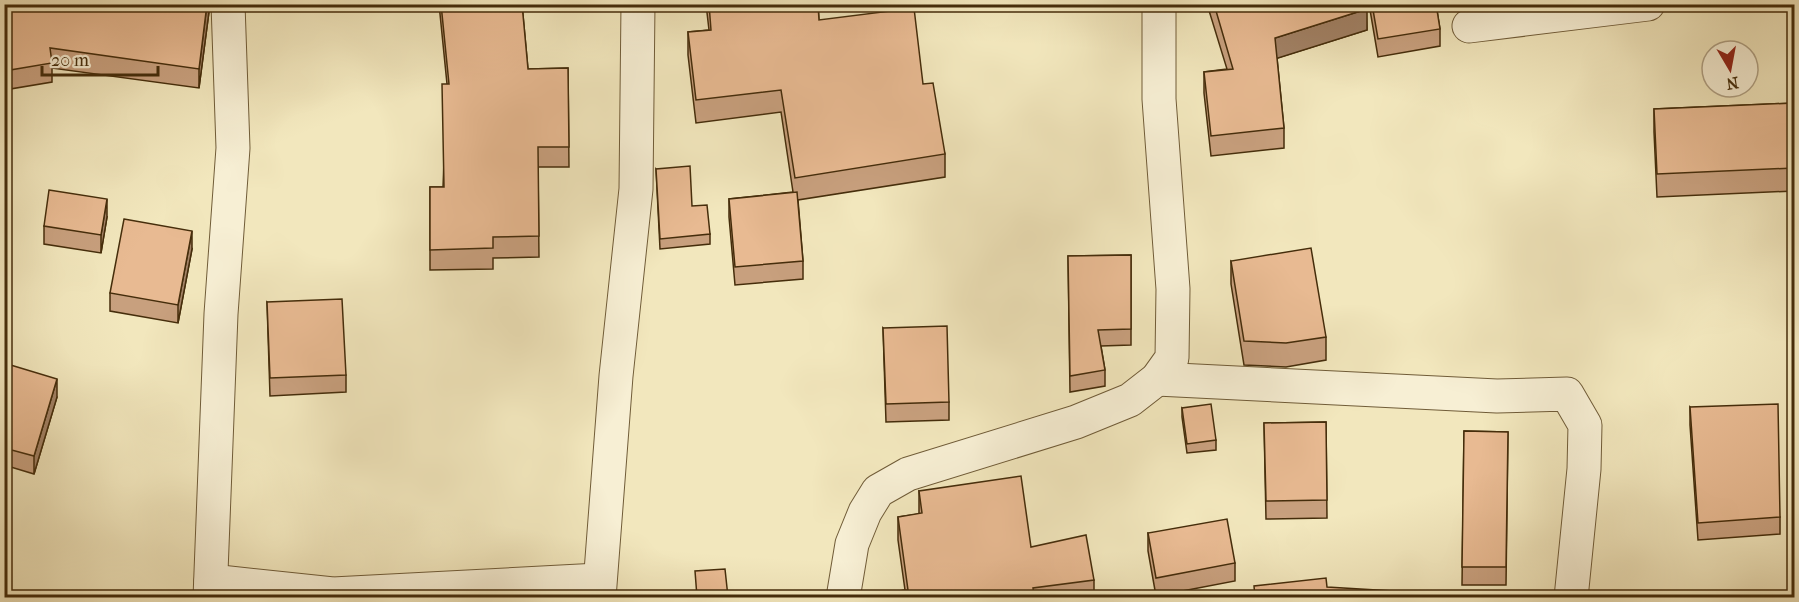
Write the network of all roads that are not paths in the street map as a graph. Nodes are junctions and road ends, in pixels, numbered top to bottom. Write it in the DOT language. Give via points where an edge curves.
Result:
graph roads {
  1 [pos="228,4"];
  2 [pos="638,4"];
  3 [pos="1159,4"];
  4 [pos="1648,4"];
  5 [pos="1469,26"];
  6 [pos="1157,379"];
  7 [pos="211,589"];
  8 [pos="599,589"];
  9 [pos="843,597"];
  10 [pos="1571,597"];
  1 -- 7 [label="street" via="233,148 221,314"];
  2 -- 8 [label="street" via="636,189"];
  3 -- 6 [label="street" via="1159,99 1173,300 1172,358"];
  4 -- 5 [label="street"];
  6 -- 9 [label="street" via="1130,400 1077,422 908,474 878,491 852,544"];
  6 -- 10 [label="street" via="1497,396 1567,394 1586,425"];
  7 -- 8 [label="street" via="333,594"];
}
